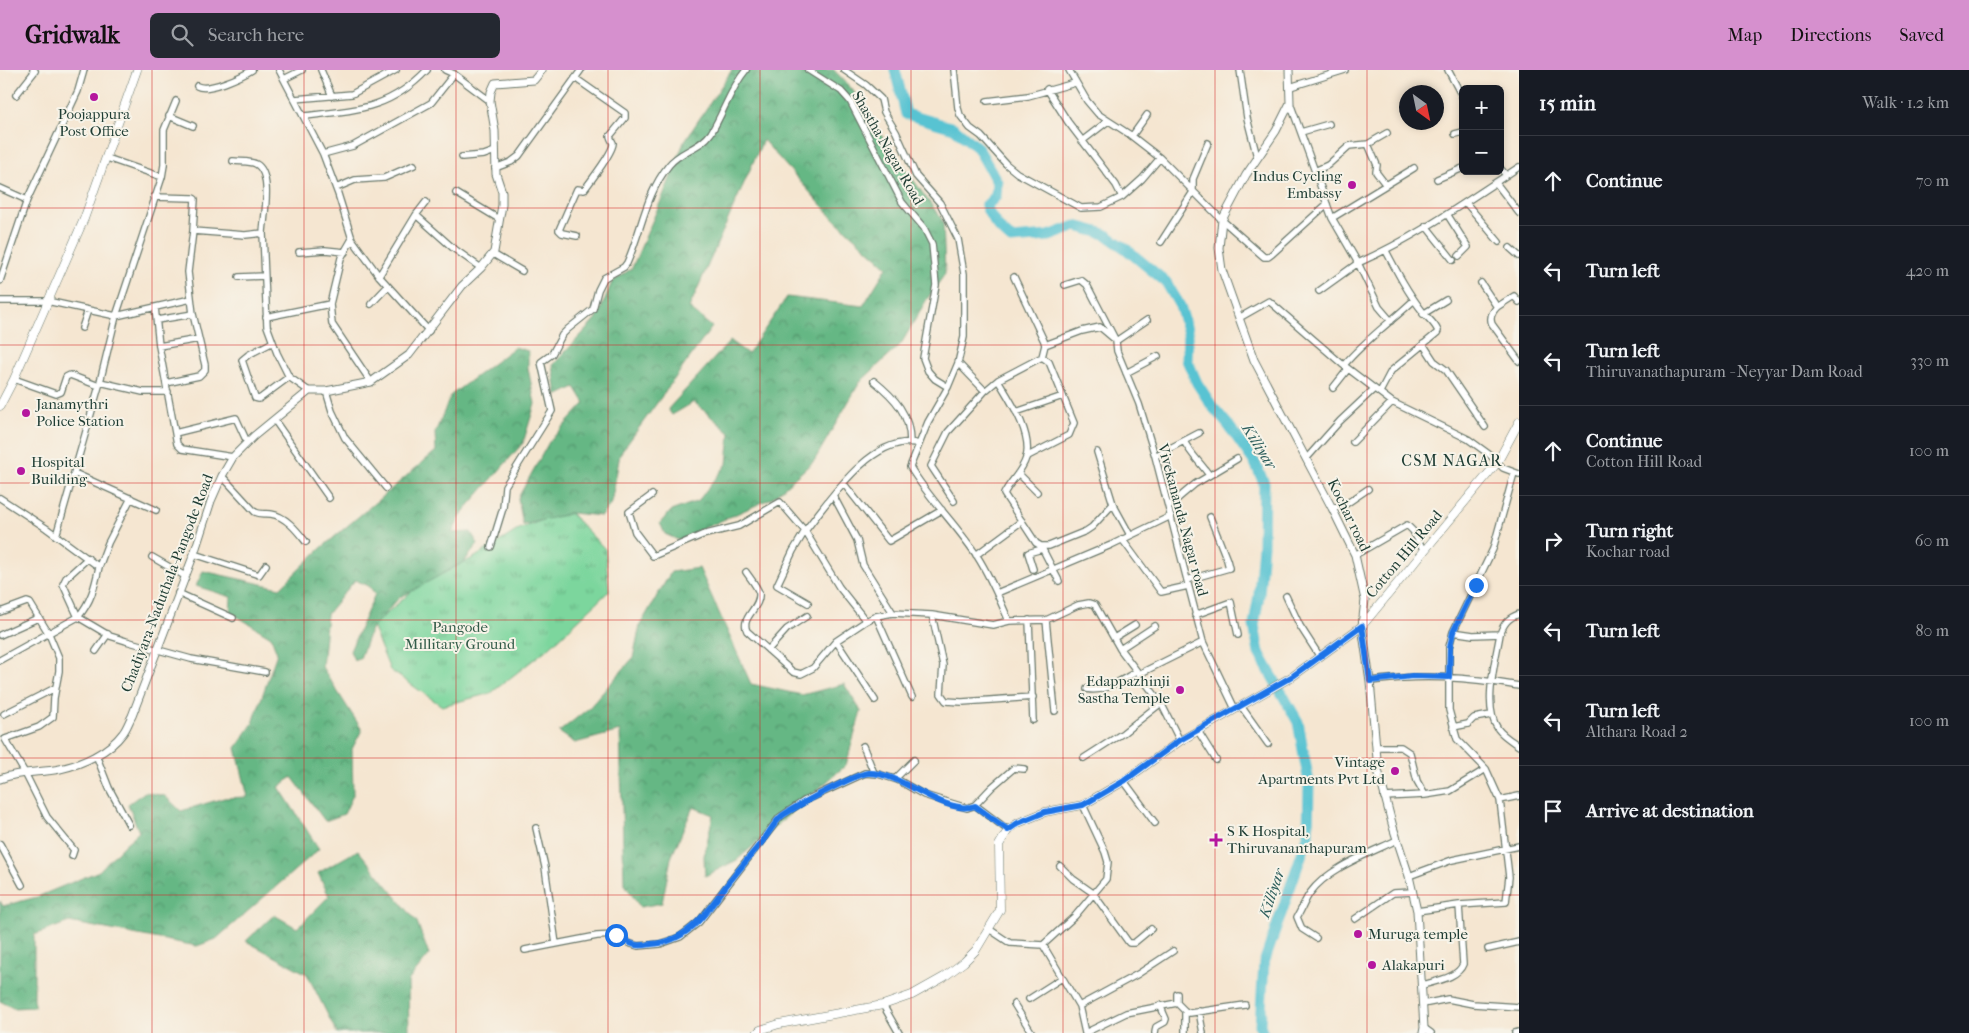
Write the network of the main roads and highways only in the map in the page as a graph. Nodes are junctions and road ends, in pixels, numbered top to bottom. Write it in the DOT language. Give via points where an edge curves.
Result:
graph roads {
  1 [pos="137,70"];
  2 [pos="0,406"];
  3 [pos="1519,422"];
  4 [pos="760,1032"];
  1 -- 2 [label="main road" via="84,219"];
  3 -- 4 [label="main road, Cotton Hill Road" via="1497,463 1362,626 1286,680 1180,740 1124,781 1083,805 1045,812 1008,830 999,845 1000,910 976,950 944,977 912,996 883,1006 814,1016"];
}
